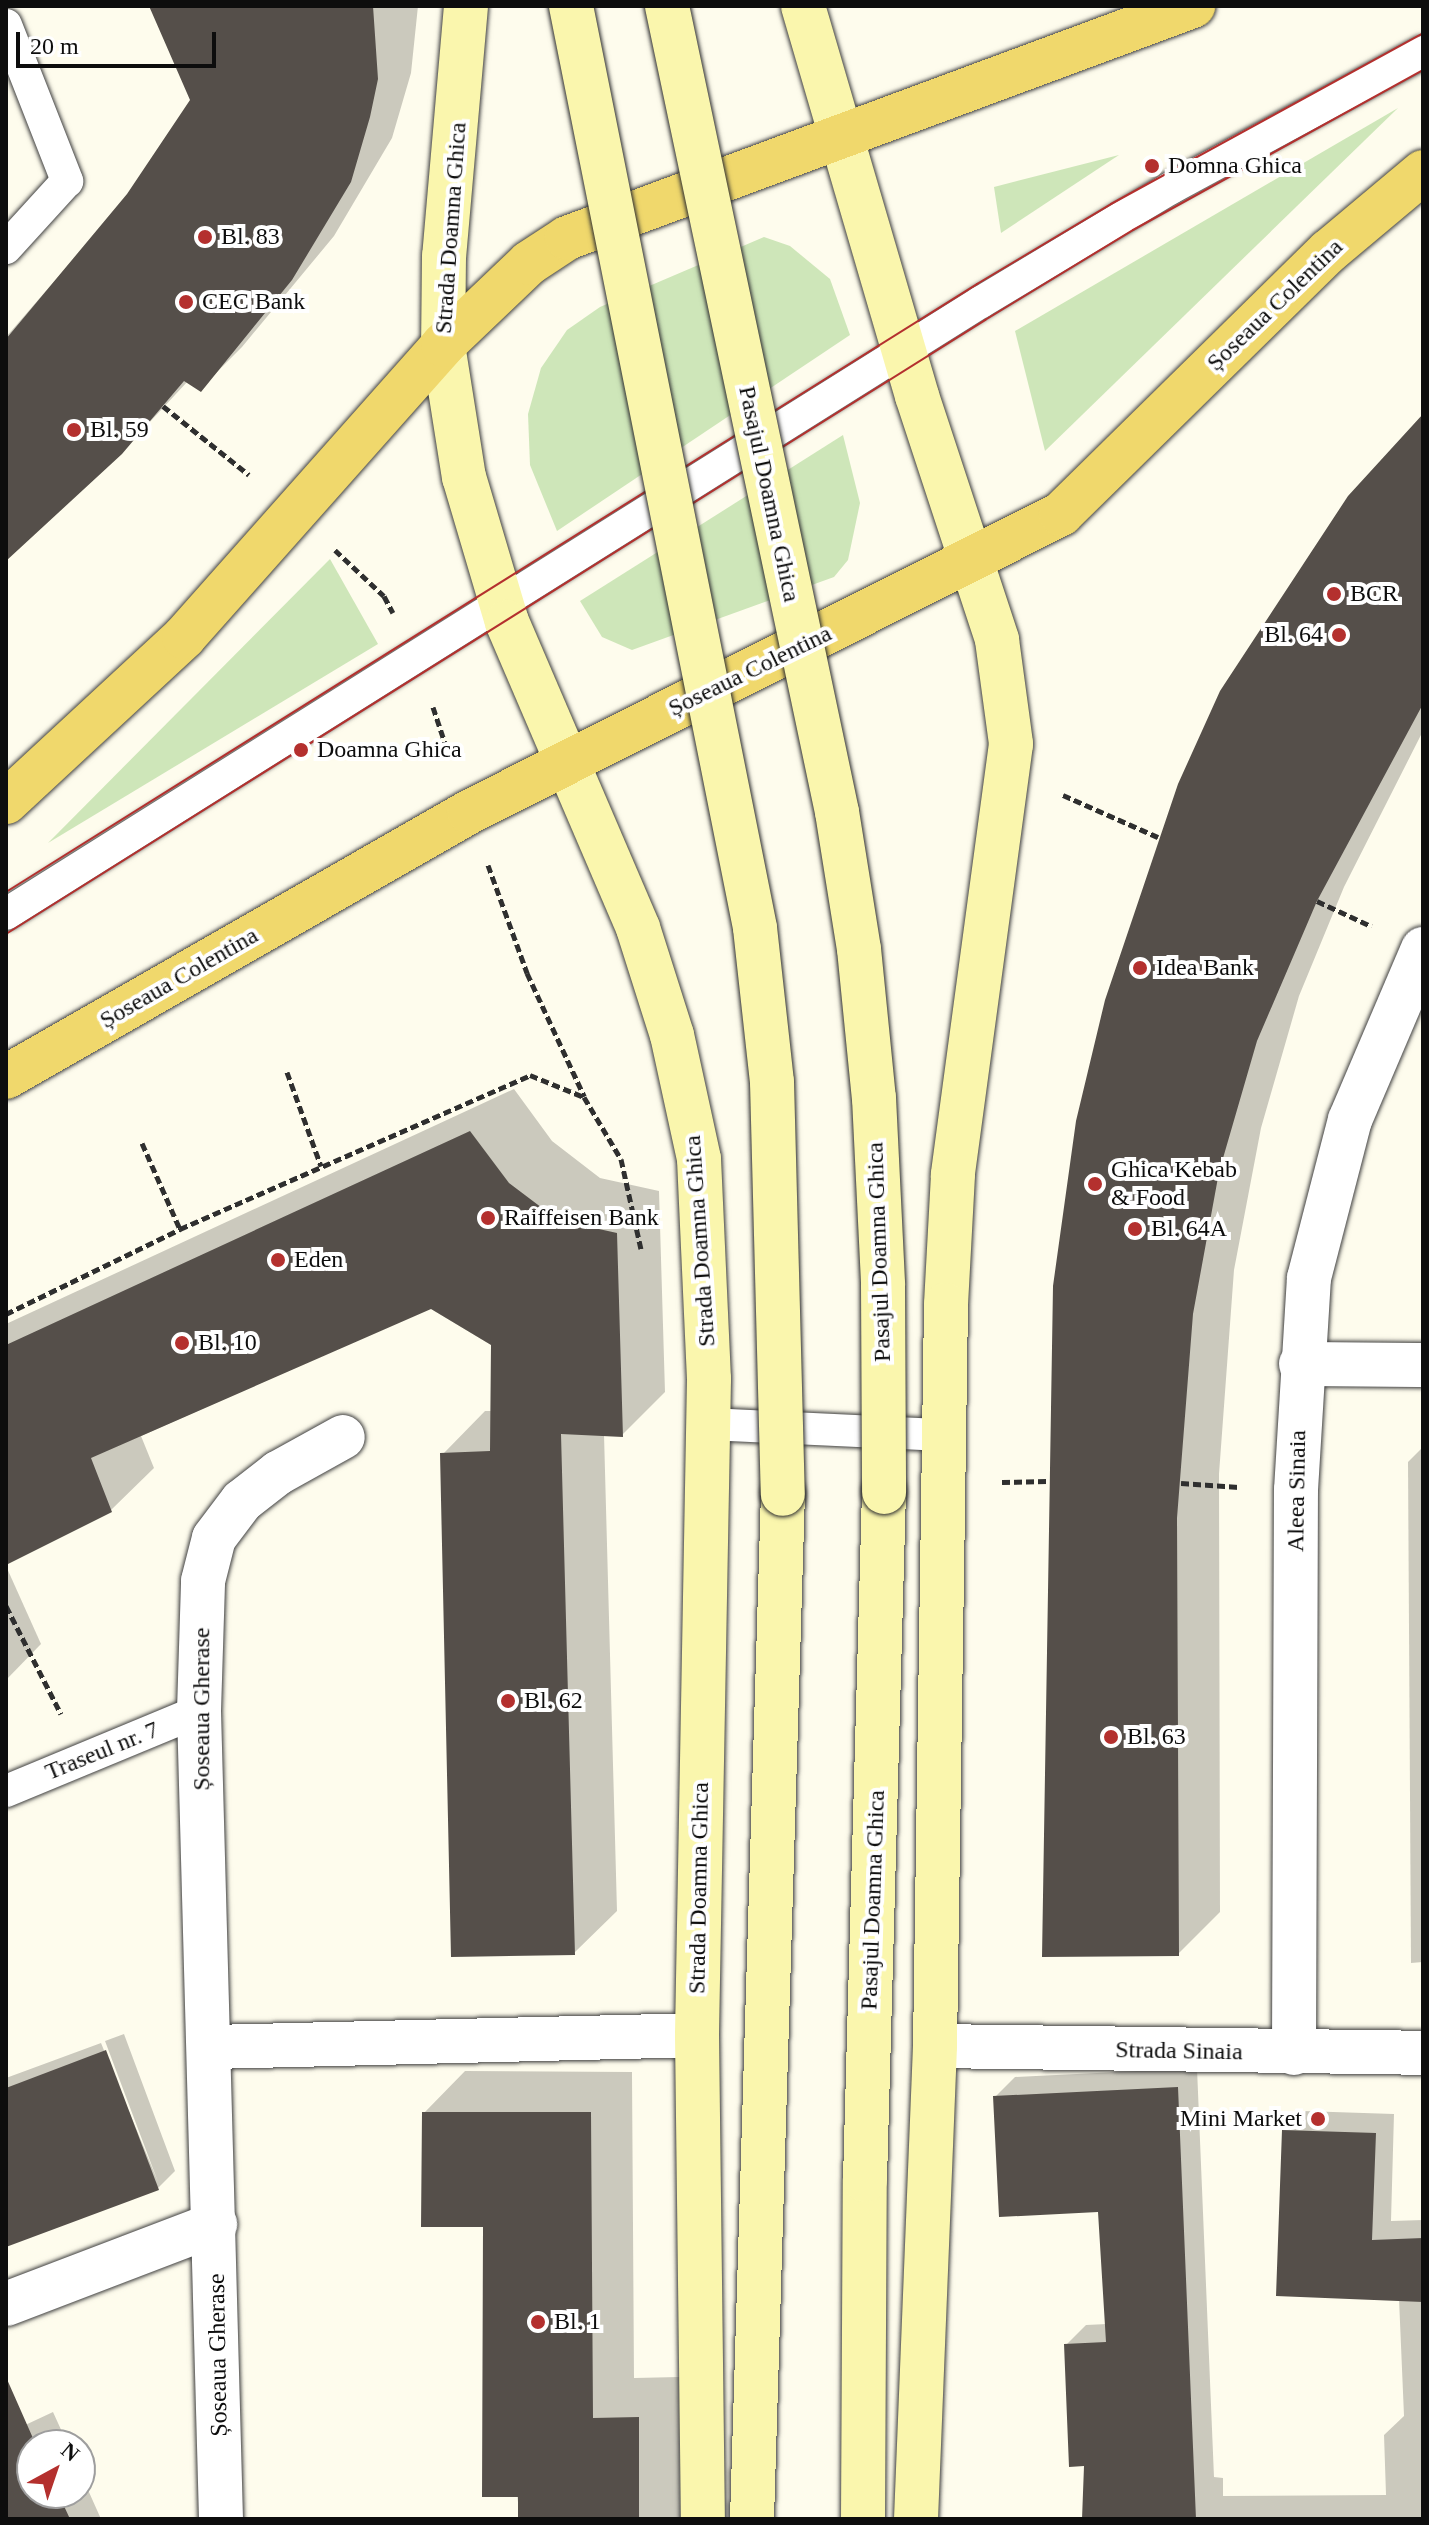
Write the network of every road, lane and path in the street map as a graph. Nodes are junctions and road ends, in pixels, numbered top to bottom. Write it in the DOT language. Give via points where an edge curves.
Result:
graph roads {
  1 [pos="466,6"];
  2 [pos="571,6"];
  3 [pos="667,6"];
  4 [pos="803,6"];
  5 [pos="1193,6"];
  6 [pos="6,25"];
  7 [pos="1423,52"];
  8 [pos="842,133"];
  9 [pos="1423,172"];
  10 [pos="6,248"];
  11 [pos="443,345"];
  12 [pos="905,352"];
  13 [pos="163,406"];
  14 [pos="297,514"];
  15 [pos="972,562"];
  16 [pos="501,604"];
  17 [pos="415,659"];
  18 [pos="568,760"];
  19 [pos="1063,795"];
  20 [pos="6,802"];
  21 [pos="469,812"];
  22 [pos="1158,837"];
  23 [pos="6,914"];
  24 [pos="1423,949"];
  25 [pos="287,1072"];
  26 [pos="6,1077"];
  27 [pos="584,1097"];
  28 [pos="142,1143"];
  29 [pos="321,1166"];
  30 [pos="180,1229"];
  31 [pos="642,1253"];
  32 [pos="6,1314"];
  33 [pos="1301,1364"];
  34 [pos="1423,1365"];
  35 [pos="708,1424"];
  36 [pos="944,1435"];
  37 [pos="343,1437"];
  38 [pos="1047,1481"];
  39 [pos="989,1483"];
  40 [pos="6,1606"];
  41 [pos="199,1711"];
  42 [pos="83,1758"];
  43 [pos="6,1791"];
  44 [pos="697,2035"];
  45 [pos="935,2046"];
  46 [pos="212,2047"];
  47 [pos="1294,2053"];
  48 [pos="1423,2053"];
  49 [pos="215,2224"];
  50 [pos="6,2304"];
  51 [pos="221,2519"];
  52 [pos="703,2519"];
  53 [pos="752,2519"];
  54 [pos="863,2519"];
  55 [pos="916,2519"];
  1 -- 11 [label="main road, Strada Doamna Ghica" via="444,256"];
  2 -- 53 [label="main road, bridge" via="737,814 772,1082 783,1494"];
  3 -- 54 [label="main road, Pasajul Doamna Ghica, bridge" via="837,812 859,949 882,1270 884,1492 865,2180"];
  4 -- 8 [label="main road"];
  5 -- 8 [label="main road"];
  6 -- 10 [label="lane" via="67,181"];
  7 -- 12 [label="lane" via="1171,188"];
  8 -- 11 [label="main road" via="567,238 496,289"];
  8 -- 12 [label="main road"];
  9 -- 15 [label="main road, Șoseaua Colentina" via="1329,251 1061,514"];
  11 -- 14 [label="main road"];
  11 -- 16 [label="main road, Strada Doamna Ghica" via="464,477"];
  12 -- 15 [label="main road"];
  12 -- 16 [label="lane"];
  13 -- 14 [label="path"];
  14 -- 17 [label="path" via="384,596"];
  14 -- 20 [label="main road" via="108,712"];
  15 -- 18 [label="main road, Șoseaua Colentina"];
  15 -- 36 [label="main road" via="997,640 1011,744 953,1175"];
  16 -- 17 [label="lane"];
  16 -- 18 [label="main road, Strada Doamna Ghica"];
  17 -- 21 [label="path"];
  17 -- 23 [label="lane"];
  18 -- 21 [label="main road, Șoseaua Colentina"];
  18 -- 35 [label="main road, Strada Doamna Ghica" via="638,928 672,1035 699,1159 707,1268"];
  19 -- 22 [label="path"];
  21 -- 26 [label="main road, Șoseaua Colentina"];
  21 -- 27 [label="path" via="527,973"];
  24 -- 33 [label="street, Aleea Sinaia" via="1356,1106 1330,1187 1309,1278"];
  25 -- 29 [label="path"];
  27 -- 29 [label="path" via="530,1075"];
  27 -- 31 [label="path" via="621,1159"];
  28 -- 30 [label="path"];
  29 -- 30 [label="path"];
  30 -- 32 [label="path"];
  33 -- 34 [label="street"];
  33 -- 47 [label="street, Aleea Sinaia"];
  35 -- 36 [label="lane"];
  35 -- 44 [label="main road, Strada Doamna Ghica"];
  36 -- 45 [label="main road"];
  37 -- 41 [label="street, Șoseaua Gherase" via="278,1473 242,1501 214,1538 203,1581"];
  38 -- 39 [label="path"];
  40 -- 42 [label="path"];
  41 -- 42 [label="lane, Traseul nr. 7"];
  41 -- 46 [label="street, Șoseaua Gherase"];
  42 -- 43 [label="lane, Traseul nr. 7"];
  44 -- 46 [label="street"];
  44 -- 52 [label="main road, Strada Doamna Ghica"];
  45 -- 47 [label="street, Strada Sinaia"];
  45 -- 55 [label="main road"];
  46 -- 49 [label="street, Șoseaua Gherase"];
  47 -- 48 [label="street, Strada Sinaia"];
  49 -- 50 [label="street"];
  49 -- 51 [label="street, Șoseaua Gherase"];
}
